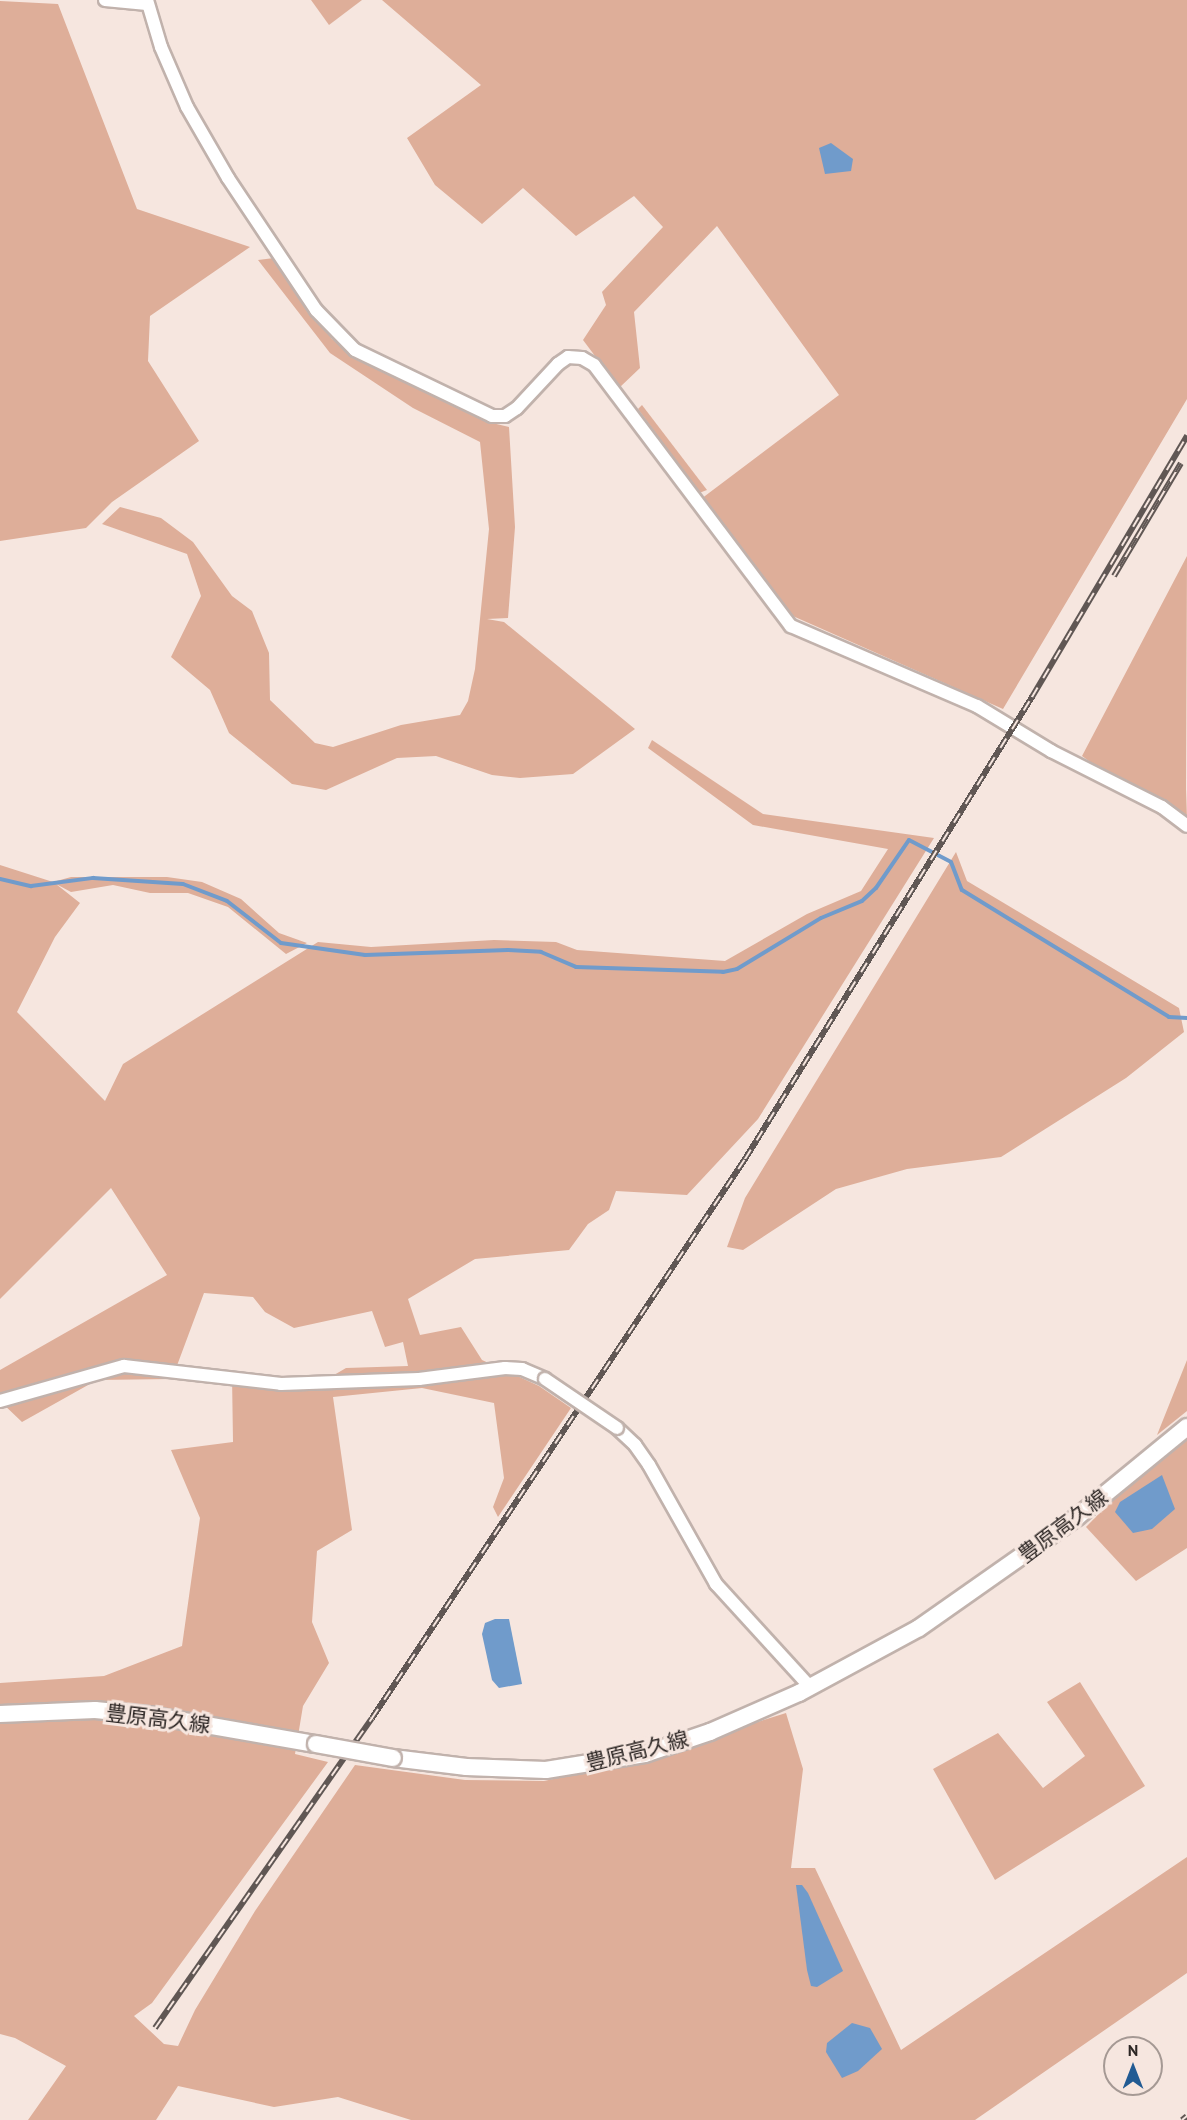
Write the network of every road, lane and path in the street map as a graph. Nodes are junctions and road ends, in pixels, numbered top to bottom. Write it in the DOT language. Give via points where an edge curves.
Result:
graph roads {
  1 [pos="105,0"];
  2 [pos="147,2"];
  3 [pos="1187,826"];
  4 [pos="0,1401"];
  5 [pos="1187,1427"];
  6 [pos="810,1687"];
  7 [pos="0,1714"];
  1 -- 2 [label="street"];
  2 -- 3 [label="street" via="187,107 228,178 316,310 355,350 492,416 505,416 517,408 568,357 588,362 621,399 791,626 977,706 1051,751 1162,807"];
  4 -- 6 [label="street, bridge" via="124,1366 281,1384 419,1379 522,1369 545,1379 617,1428 635,1445 716,1584"];
  5 -- 6 [label="main road, 豊原高久線" via="1077,1517 983,1586 919,1628"];
  6 -- 7 [label="main road, 豊原高久線, bridge" via="710,1732 645,1754 594,1764 507,1770 393,1758 149,1715 95,1710"];
}
